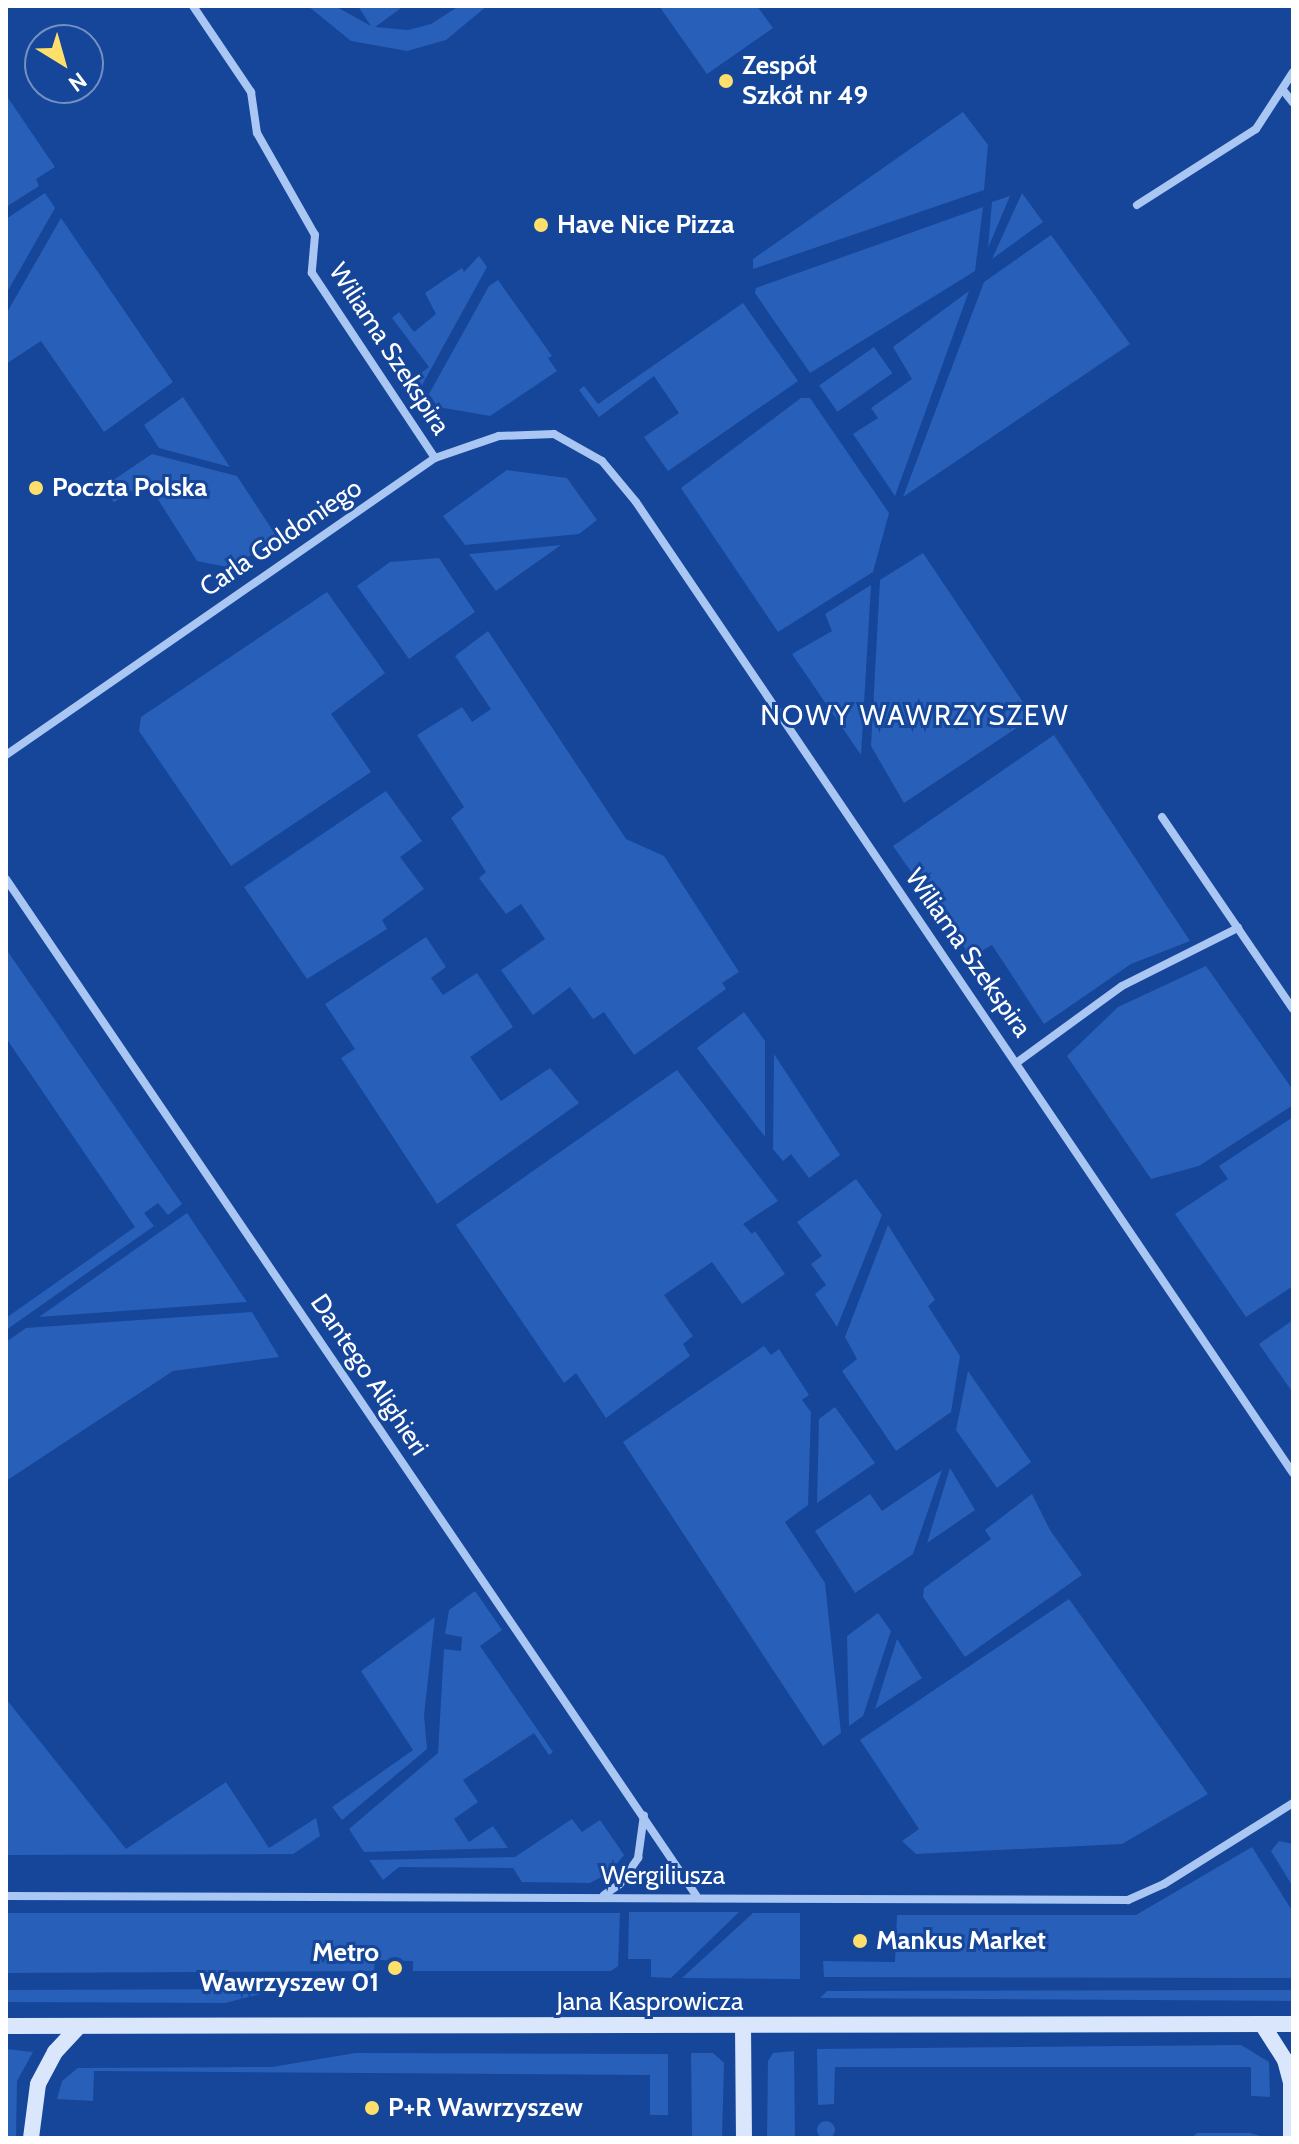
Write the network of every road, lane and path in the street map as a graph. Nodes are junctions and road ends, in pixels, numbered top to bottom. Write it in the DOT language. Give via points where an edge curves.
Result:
graph roads {
  1 [pos="193,6"];
  2 [pos="1293,72"];
  3 [pos="1283,90"];
  4 [pos="1293,103"];
  5 [pos="1137,205"];
  6 [pos="435,458"];
  7 [pos="602,461"];
  8 [pos="6,755"];
  9 [pos="1162,817"];
  10 [pos="6,879"];
  11 [pos="1238,928"];
  12 [pos="1293,1009"];
  13 [pos="1019,1061"];
  14 [pos="1293,1473"];
  15 [pos="1293,1803"];
  16 [pos="644,1814"];
  17 [pos="696,1895"];
  18 [pos="6,1896"];
  19 [pos="604,1896"];
  20 [pos="1262,2024"];
  21 [pos="1293,2024"];
  22 [pos="6,2026"];
  23 [pos="79,2026"];
  24 [pos="743,2026"];
  25 [pos="31,2138"];
  26 [pos="744,2138"];
  27 [pos="1291,2138"];
  1 -- 6 [label="street, Wiliama Szekspira" via="251,92 257,133 315,235 312,273"];
  2 -- 3 [label="street"];
  3 -- 4 [label="street"];
  3 -- 5 [label="street" via="1256,129"];
  6 -- 7 [label="street, Carla Goldoniego" via="499,436 554,434"];
  6 -- 8 [label="street, Carla Goldoniego"];
  7 -- 13 [label="street, Wiliama Szekspira" via="636,502"];
  9 -- 11 [label="street"];
  10 -- 16 [label="street, Dantego Alighieri"];
  11 -- 12 [label="street"];
  11 -- 13 [label="street" via="1122,986"];
  13 -- 14 [label="street, Wiliama Szekspira"];
  15 -- 17 [label="street, Wergiliusza" via="1213,1855 1128,1900"];
  16 -- 17 [label="street, Dantego Alighieri"];
  16 -- 19 [label="street" via="638,1858"];
  17 -- 19 [label="street, Wergiliusza"];
  18 -- 19 [label="street, Wergiliusza"];
  20 -- 21 [label="main road, Jana Kasprowicza"];
  20 -- 24 [label="main road, Jana Kasprowicza"];
  20 -- 27 [label="main road" via="1285,2060 1291,2083"];
  22 -- 23 [label="main road, Jana Kasprowicza"];
  23 -- 24 [label="main road, Jana Kasprowicza"];
  23 -- 25 [label="main road" via="55,2052 38,2084"];
  24 -- 26 [label="main road"];
}
